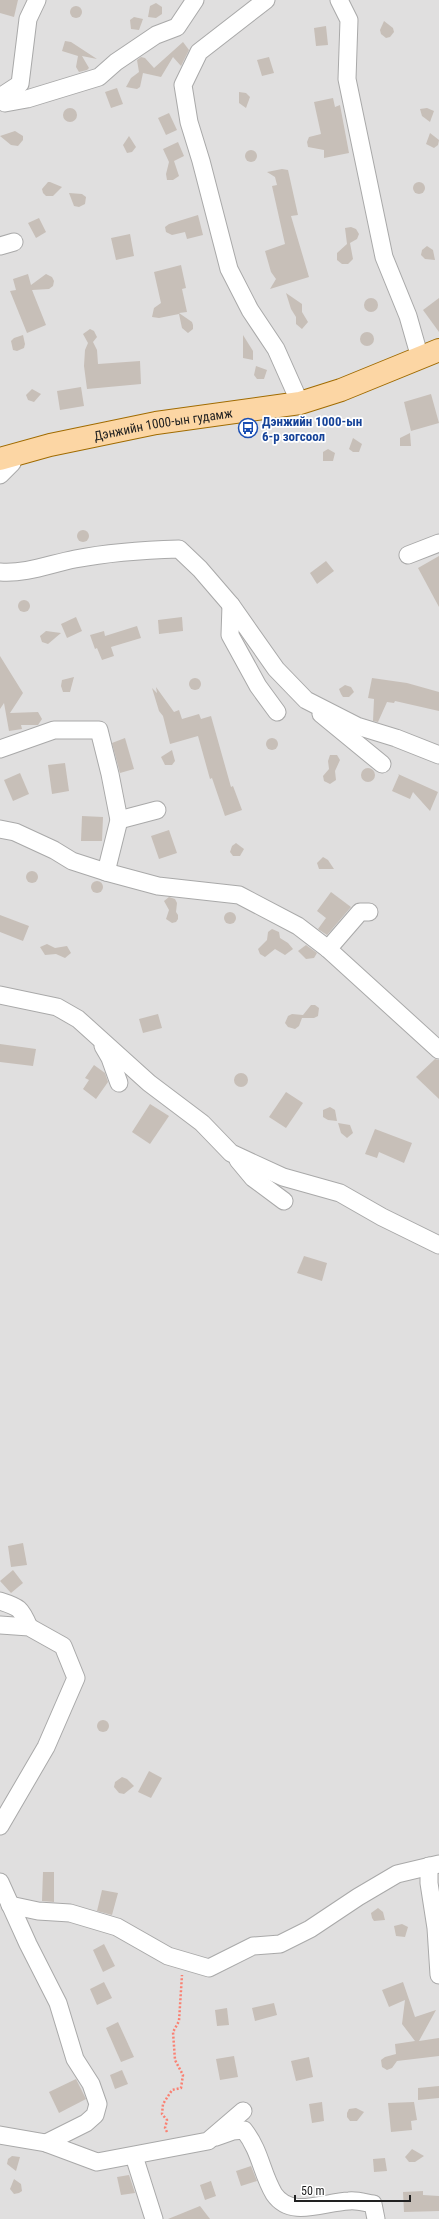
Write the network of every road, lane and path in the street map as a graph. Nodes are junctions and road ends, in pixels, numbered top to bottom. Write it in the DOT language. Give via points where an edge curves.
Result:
graph roads {
  1 [pos="37,0"];
  2 [pos="195,0"];
  3 [pos="266,0"];
  4 [pos="339,0"];
  5 [pos="0,98"];
  6 [pos="430,354"];
  7 [pos="300,403"];
  8 [pos="3,464"];
  9 [pos="439,543"];
  10 [pos="408,555"];
  11 [pos="0,572"];
  12 [pos="231,605"];
  13 [pos="306,700"];
  14 [pos="277,712"];
  15 [pos="0,749"];
  16 [pos="439,755"];
  17 [pos="382,764"];
  18 [pos="157,810"];
  19 [pos="119,820"];
  20 [pos="0,828"];
  21 [pos="106,872"];
  22 [pos="369,912"];
  23 [pos="328,949"];
  24 [pos="0,995"];
  25 [pos="97,1036"];
  26 [pos="439,1050"];
  27 [pos="119,1083"];
  28 [pos="231,1153"];
  29 [pos="284,1201"];
  30 [pos="439,1245"];
  31 [pos="0,1601"];
  32 [pos="0,1625"];
  33 [pos="29,1627"];
  34 [pos="0,1826"];
  35 [pos="434,1865"];
  36 [pos="0,1882"];
  37 [pos="10,1905"];
  38 [pos="184,1961"];
  39 [pos="439,1975"];
  40 [pos="243,2111"];
  41 [pos="0,2136"];
  42 [pos="208,2141"];
  43 [pos="46,2143"];
  44 [pos="170,2148"];
  45 [pos="134,2156"];
  46 [pos="154,2219"];
  47 [pos="376,2219"];
  1 -- 5 [label="street" via="28,19 20,84"];
  2 -- 5 [label="street" via="176,27 156,35 116,62 98,78 27,99 5,103"];
  3 -- 7 [label="street" via="199,52 183,85 189,122 229,268 250,310 276,349"];
  4 -- 6 [label="street" via="349,20 347,80 384,257 408,316"];
  6 -- 7 [label="main road, Дэнжийн 1000-ын гудамж" via="341,390"];
  7 -- 8 [label="main road, Дэнжийн 1000-ын гудамж" via="156,423 93,435"];
  9 -- 10 [label="street"];
  11 -- 12 [label="street" via="16,573 127,550 179,549"];
  12 -- 13 [label="street" via="276,669"];
  12 -- 14 [label="street" via="230,635 258,686"];
  13 -- 16 [label="street" via="357,726"];
  13 -- 17 [label="street"];
  15 -- 19 [label="street" via="54,730 99,730"];
  18 -- 19 [label="street"];
  19 -- 21 [label="street"];
  20 -- 21 [label="street" via="15,832 72,861"];
  21 -- 23 [label="street" via="158,886 239,895 298,926"];
  22 -- 23 [label="street" via="360,912"];
  23 -- 26 [label="street"];
  24 -- 25 [label="street" via="57,1007 78,1019"];
  25 -- 27 [label="street" via="110,1058"];
  25 -- 28 [label="street" via="148,1083 202,1124"];
  28 -- 29 [label="street" via="253,1178"];
  28 -- 30 [label="street" via="283,1177 340,1193"];
  31 -- 33 [label="street" via="17,1606 23,1612"];
  32 -- 33 [label="street"];
  33 -- 34 [label="street" via="63,1646 76,1678 46,1747"];
  35 -- 38 [label="street" via="398,1874 310,1929 280,1944 253,1946 209,1968"];
  35 -- 39 [label="street" via="429,1883 436,1928"];
  36 -- 37 [label="street"];
  37 -- 38 [label="street" via="38,1911 70,1913 117,1927 168,1956"];
  37 -- 43 [label="street" via="58,2003 75,2059 92,2084 98,2104 95,2115 86,2123"];
  38 -- 44 [label="path" via="179,2021 173,2032 175,2060 183,2075 181,2088 172,2090 162,2114 167,2120 165,2128 169,2135"];
  40 -- 42 [label="street"];
  41 -- 43 [label="street"];
  42 -- 44 [label="street"];
  42 -- 47 [label="street" via="233,2131 244,2130 255,2144 274,2194 285,2207 303,2210 350,2200 373,2204"];
  43 -- 45 [label="street" via="97,2162"];
  44 -- 45 [label="street"];
  45 -- 46 [label="street"];
}
